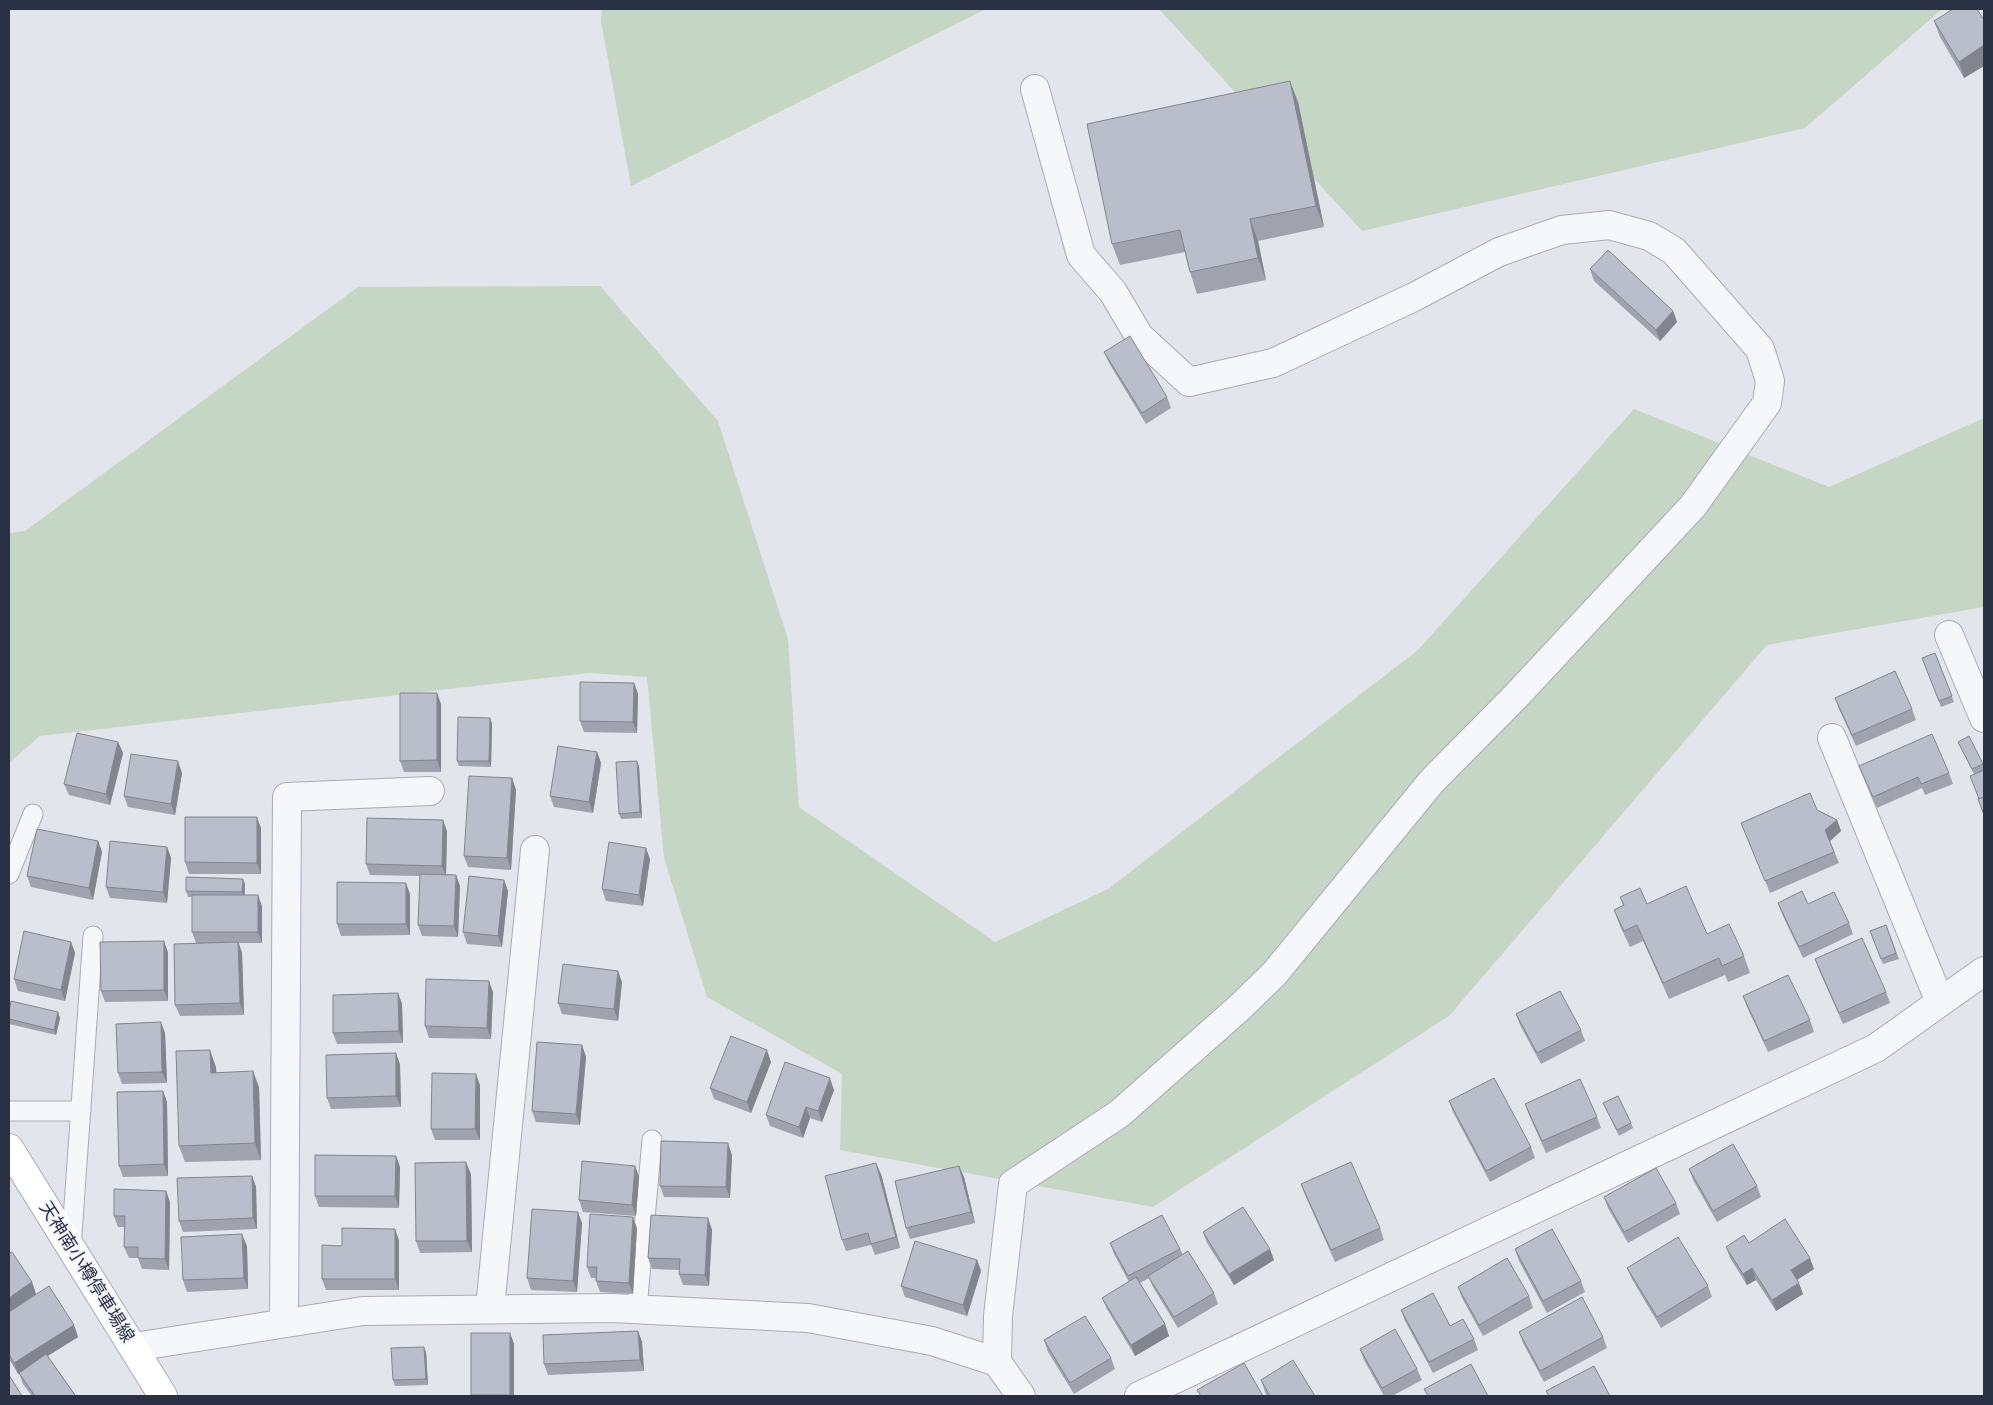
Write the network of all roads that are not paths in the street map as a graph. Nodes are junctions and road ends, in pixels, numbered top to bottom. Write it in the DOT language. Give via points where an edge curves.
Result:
graph roads {
  1 [pos="1035,88"];
  2 [pos="1949,635"];
  3 [pos="1984,718"];
  4 [pos="1832,738"];
  5 [pos="430,791"];
  6 [pos="33,814"];
  7 [pos="535,850"];
  8 [pos="9,874"];
  9 [pos="93,936"];
  10 [pos="1984,971"];
  11 [pos="1940,1002"];
  12 [pos="9,1111"];
  13 [pos="81,1111"];
  14 [pos="652,1140"];
  15 [pos="9,1148"];
  16 [pos="71,1248"];
  17 [pos="490,1308"];
  18 [pos="637,1309"];
  19 [pos="284,1324"];
  20 [pos="134,1348"];
  21 [pos="997,1362"];
  22 [pos="163,1396"];
  23 [pos="1021,1396"];
  24 [pos="1139,1396"];
  1 -- 21 [label="street" via="1081,255 1113,292 1139,336 1189,382 1273,363 1414,297 1499,252 1562,230 1608,225 1649,236 1674,250 1760,349 1770,381 1767,403 1693,506 1432,781 1275,973 1119,1114 1013,1184 998,1316"];
  2 -- 3 [label="street"];
  4 -- 11 [label="street"];
  5 -- 19 [label="street" via="287,797"];
  6 -- 8 [label="lane"];
  7 -- 17 [label="street"];
  9 -- 13 [label="lane"];
  10 -- 11 [label="street"];
  11 -- 24 [label="street" via="1876,1048"];
  12 -- 13 [label="lane"];
  13 -- 16 [label="lane"];
  14 -- 18 [label="lane"];
  15 -- 16 [label="main road, 天神南小樽停車場線"];
  16 -- 20 [label="main road, 天神南小樽停車場線"];
  17 -- 18 [label="street"];
  17 -- 19 [label="street" via="363,1311"];
  18 -- 21 [label="street" via="808,1318 932,1341"];
  19 -- 20 [label="street"];
  20 -- 22 [label="main road, 天神南小樽停車場線"];
  21 -- 23 [label="street"];
}
